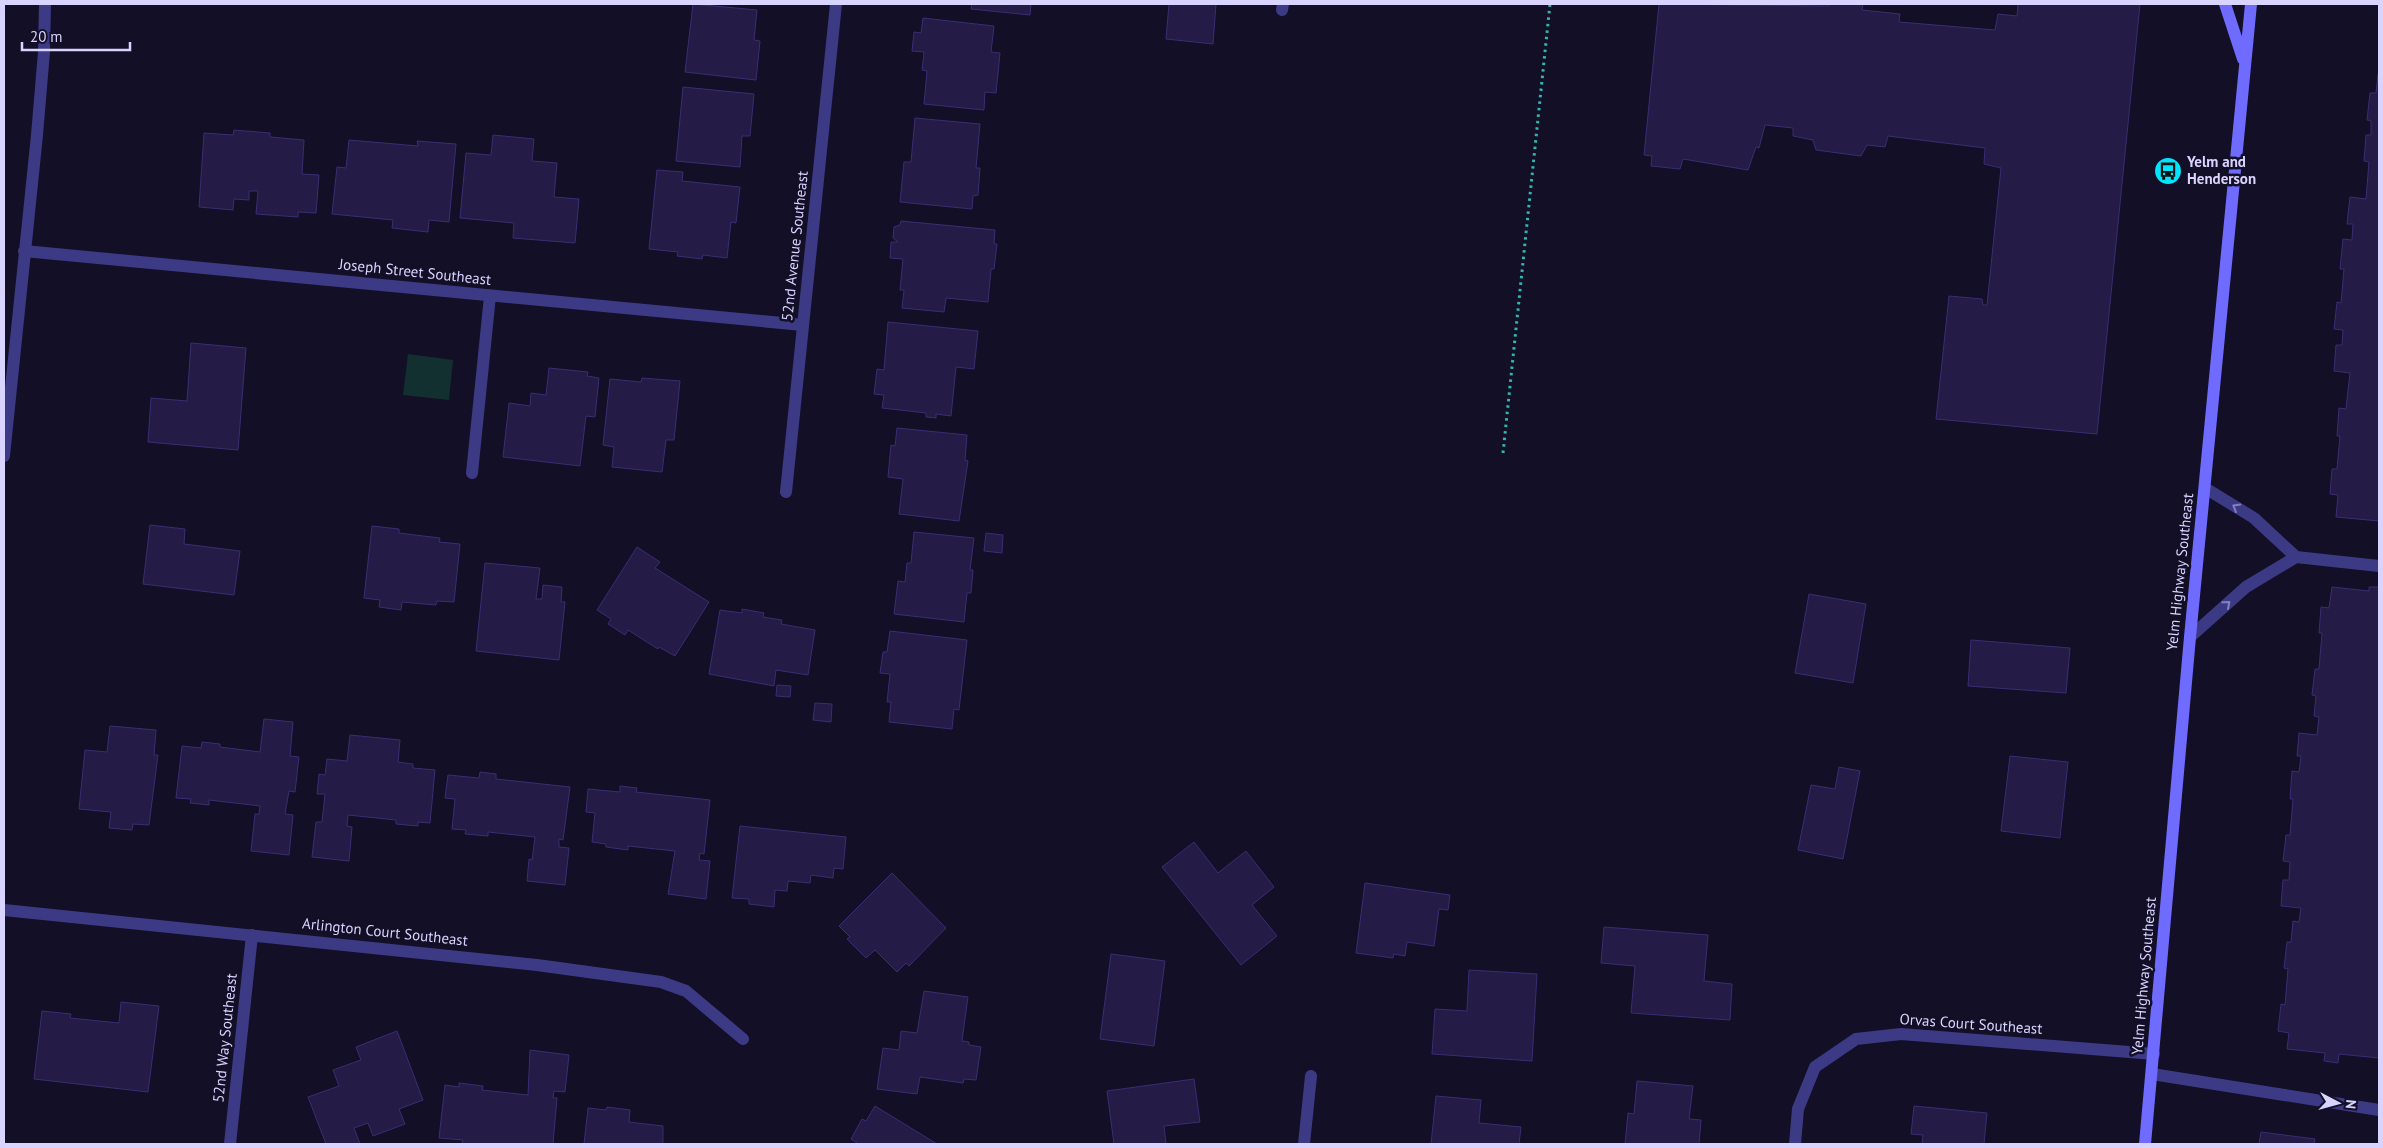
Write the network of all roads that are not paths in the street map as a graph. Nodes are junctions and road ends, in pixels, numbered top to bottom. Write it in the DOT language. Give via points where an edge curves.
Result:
graph roads {
  1 [pos="45,4"];
  2 [pos="836,4"];
  3 [pos="2225,4"];
  4 [pos="2251,4"];
  5 [pos="2244,64"];
  6 [pos="24,251"];
  7 [pos="490,296"];
  8 [pos="803,324"];
  9 [pos="4,456"];
  10 [pos="472,473"];
  11 [pos="2205,488"];
  12 [pos="786,492"];
  13 [pos="2296,557"];
  14 [pos="2379,566"];
  15 [pos="2190,637"];
  16 [pos="4,910"];
  17 [pos="252,934"];
  18 [pos="744,1039"];
  19 [pos="2154,1054"];
  20 [pos="2152,1074"];
  21 [pos="1311,1076"];
  22 [pos="2379,1110"];
  23 [pos="230,1144"];
  24 [pos="1304,1144"];
  25 [pos="1795,1144"];
  26 [pos="2145,1144"];
  1 -- 6 [label="street" via="44,52"];
  2 -- 8 [label="street, 52nd Avenue Southeast"];
  3 -- 5 [label="main road"];
  4 -- 5 [label="main road, Yelm Highway Southeast"];
  5 -- 11 [label="main road, Yelm Highway Southeast"];
  6 -- 7 [label="street, Joseph Street Southeast"];
  6 -- 9 [label="street"];
  7 -- 8 [label="street, Joseph Street Southeast"];
  7 -- 10 [label="street"];
  8 -- 12 [label="street, 52nd Avenue Southeast"];
  13 -- 11 [label="street, one-way" via="2254,518"];
  11 -- 15 [label="main road, Yelm Highway Southeast"];
  13 -- 14 [label="street"];
  15 -- 13 [label="street, one-way" via="2246,587"];
  15 -- 19 [label="main road, Yelm Highway Southeast"];
  16 -- 17 [label="street, Arlington Court Southeast"];
  17 -- 18 [label="street, Arlington Court Southeast" via="584,970 661,982 686,991"];
  17 -- 23 [label="street, 52nd Way Southeast"];
  19 -- 20 [label="main road, Yelm Highway Southeast"];
  19 -- 25 [label="street, Orvas Court Southeast" via="1901,1034 1856,1039 1815,1068 1798,1109"];
  20 -- 22 [label="street"];
  20 -- 26 [label="main road, Yelm Highway Southeast"];
  21 -- 24 [label="street"];
}
